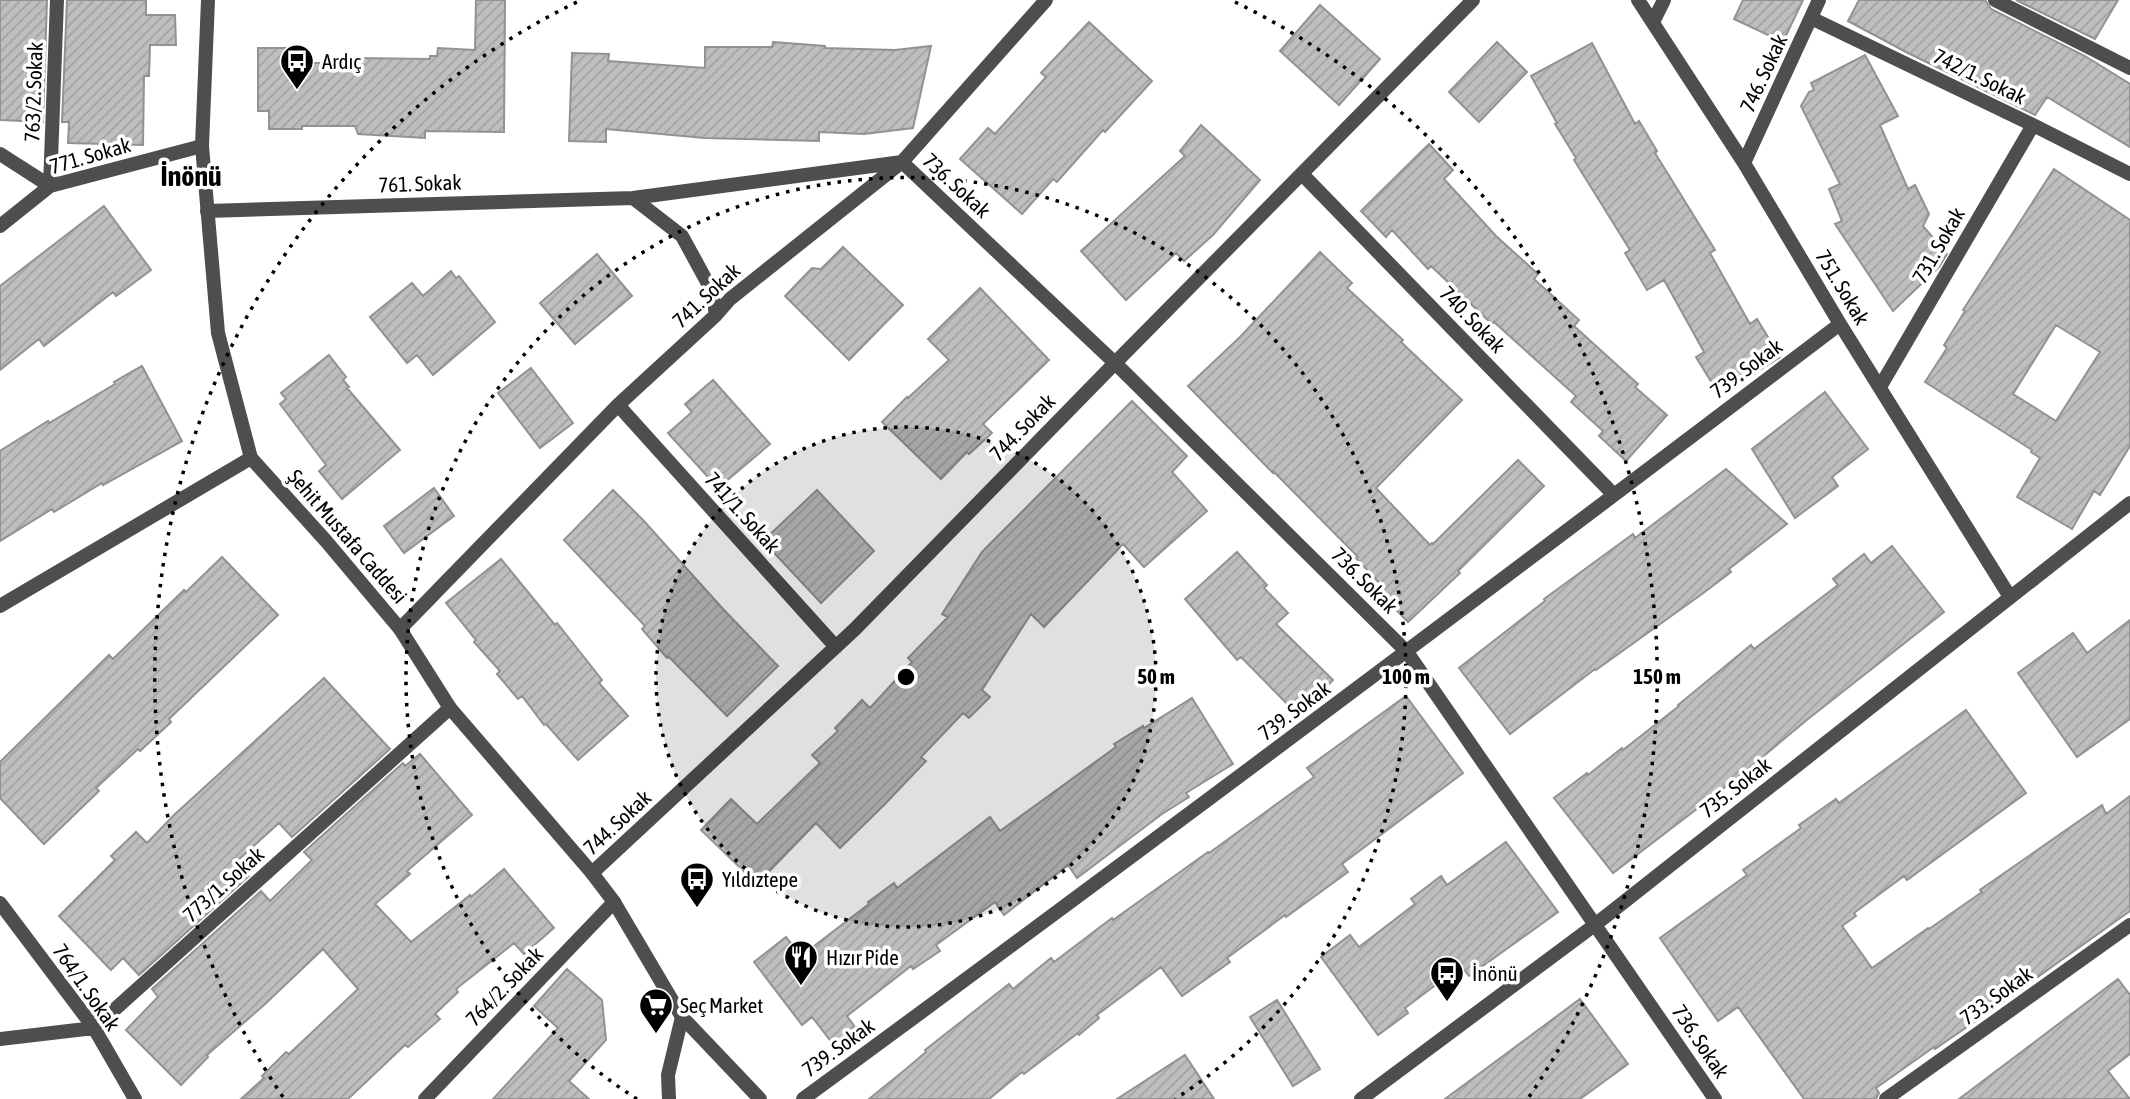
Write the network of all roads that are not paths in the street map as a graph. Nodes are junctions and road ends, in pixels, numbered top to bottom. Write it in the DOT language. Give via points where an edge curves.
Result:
graph roads {
  1 [pos="57,0"];
  2 [pos="208,0"];
  3 [pos="1046,0"];
  4 [pos="1473,0"];
  5 [pos="1638,0"];
  6 [pos="1664,0"];
  7 [pos="1819,0"];
  8 [pos="1996,0"];
  9 [pos="1811,18"];
  10 [pos="1653,22"];
  11 [pos="2130,68"];
  12 [pos="2033,125"];
  13 [pos="202,146"];
  14 [pos="0,154"];
  15 [pos="902,162"];
  16 [pos="1744,163"];
  17 [pos="1302,174"];
  18 [pos="2130,174"];
  19 [pos="50,186"];
  20 [pos="634,198"];
  21 [pos="207,211"];
  22 [pos="0,226"];
  23 [pos="716,315"];
  24 [pos="1840,324"];
  25 [pos="1115,363"];
  26 [pos="1880,387"];
  27 [pos="618,405"];
  28 [pos="251,458"];
  29 [pos="1614,495"];
  30 [pos="2130,503"];
  31 [pos="2010,597"];
  32 [pos="0,606"];
  33 [pos="400,629"];
  34 [pos="836,647"];
  35 [pos="1407,652"];
  36 [pos="450,708"];
  37 [pos="592,873"];
  38 [pos="0,902"];
  39 [pos="614,902"];
  40 [pos="1596,924"];
  41 [pos="2130,925"];
  42 [pos="682,1017"];
  43 [pos="94,1028"];
  44 [pos="0,1039"];
  45 [pos="135,1099"];
  46 [pos="425,1099"];
  47 [pos="669,1099"];
  48 [pos="760,1099"];
  49 [pos="803,1099"];
  50 [pos="1362,1099"];
  51 [pos="1715,1099"];
  52 [pos="1886,1099"];
  1 -- 19 [label="street, 763/2. Sokak"];
  2 -- 13 [label="street, Şehit Mustafa Caddesi"];
  3 -- 15 [label="street, 741. Sokak"];
  4 -- 17 [label="street, 744. Sokak"];
  5 -- 10 [label="street, 751. Sokak"];
  6 -- 10 [label="street"];
  7 -- 9 [label="street, 746. Sokak"];
  8 -- 11 [label="street"];
  9 -- 12 [label="street, 742/1. Sokak"];
  9 -- 16 [label="street, 746. Sokak"];
  10 -- 16 [label="street, 751. Sokak"];
  12 -- 18 [label="street, 742/1. Sokak"];
  12 -- 26 [label="street, 731. Sokak"];
  13 -- 19 [label="street, 771. Sokak"];
  13 -- 21 [label="street, Şehit Mustafa Caddesi"];
  14 -- 19 [label="street"];
  15 -- 20 [label="street, 761. Sokak"];
  15 -- 23 [label="street, 741. Sokak"];
  15 -- 25 [label="street, 736. Sokak"];
  16 -- 24 [label="street, 751. Sokak"];
  17 -- 25 [label="street, 744. Sokak"];
  17 -- 29 [label="street, 740. Sokak"];
  19 -- 22 [label="street, 771. Sokak"];
  20 -- 21 [label="street, 761. Sokak"];
  20 -- 23 [label="street" via="682,236 712,290"];
  21 -- 28 [label="street, Şehit Mustafa Caddesi" via="218,333"];
  23 -- 27 [label="street, 741. Sokak"];
  24 -- 26 [label="street, 751. Sokak"];
  24 -- 29 [label="street, 739. Sokak"];
  25 -- 34 [label="street, 744. Sokak"];
  25 -- 35 [label="street, 736. Sokak"];
  26 -- 31 [label="street, 751. Sokak"];
  27 -- 33 [label="street, 741. Sokak"];
  27 -- 34 [label="street, 741/1. Sokak"];
  28 -- 32 [label="street"];
  28 -- 33 [label="street, Şehit Mustafa Caddesi"];
  29 -- 35 [label="street, 739. Sokak"];
  30 -- 31 [label="street, 735. Sokak"];
  31 -- 40 [label="street, 735. Sokak"];
  33 -- 36 [label="street, Şehit Mustafa Caddesi"];
  34 -- 37 [label="street, 744. Sokak"];
  35 -- 40 [label="street, 736. Sokak"];
  35 -- 49 [label="street, 739. Sokak"];
  36 -- 37 [label="street, Şehit Mustafa Caddesi"];
  36 -- 43 [label="street, 773/1. Sokak"];
  37 -- 39 [label="street, Şehit Mustafa Caddesi"];
  38 -- 43 [label="street, 764/1. Sokak"];
  39 -- 42 [label="street, Şehit Mustafa Caddesi"];
  39 -- 46 [label="street, 764/2. Sokak"];
  40 -- 50 [label="street, 735. Sokak"];
  40 -- 51 [label="street, 736. Sokak"];
  41 -- 52 [label="street, 733. Sokak"];
  42 -- 47 [label="street" via="668,1074"];
  42 -- 48 [label="street, Şehit Mustafa Caddesi"];
  43 -- 44 [label="street"];
  43 -- 45 [label="street, 764/1. Sokak"];
}
